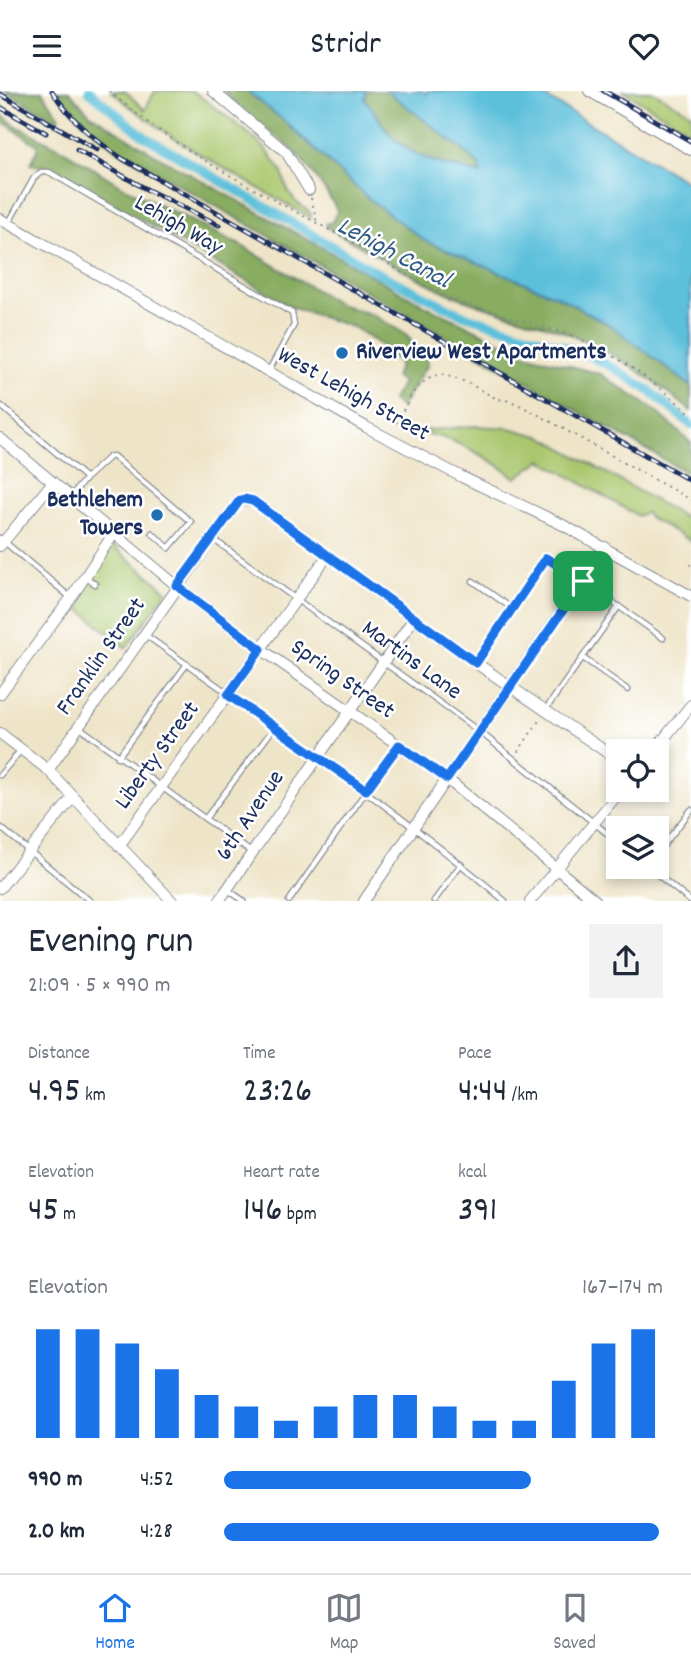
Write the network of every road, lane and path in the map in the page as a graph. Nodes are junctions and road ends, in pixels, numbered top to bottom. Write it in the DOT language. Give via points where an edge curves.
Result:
graph roads {
  1 [pos="109,91"];
  2 [pos="213,91"];
  3 [pos="589,91"];
  4 [pos="691,150"];
  5 [pos="309,190"];
  6 [pos="4,222"];
  7 [pos="317,223"];
  8 [pos="268,373"];
  9 [pos="0,405"];
  10 [pos="691,414"];
  11 [pos="396,423"];
  12 [pos="0,438"];
  13 [pos="86,478"];
  14 [pos="53,482"];
  15 [pos="71,497"];
  16 [pos="691,500"];
  17 [pos="114,533"];
  18 [pos="152,533"];
  19 [pos="212,539"];
  20 [pos="1,542"];
  21 [pos="606,547"];
  22 [pos="328,555"];
  23 [pos="85,577"];
  24 [pos="473,581"];
  25 [pos="583,581"];
  26 [pos="94,584"];
  27 [pos="177,586"];
  28 [pos="691,596"];
  29 [pos="71,598"];
  30 [pos="296,599"];
  31 [pos="619,606"];
  32 [pos="513,609"];
  33 [pos="414,618"];
  34 [pos="144,634"];
  35 [pos="663,638"];
  36 [pos="261,649"];
  37 [pos="583,658"];
  38 [pos="476,663"];
  39 [pos="187,664"];
  40 [pos="383,664"];
  41 [pos="511,687"];
  42 [pos="628,689"];
  43 [pos="0,694"];
  44 [pos="228,695"];
  45 [pos="691,705"];
  46 [pos="546,709"];
  47 [pos="350,711"];
  48 [pos="78,727"];
  49 [pos="274,728"];
  50 [pos="480,731"];
  51 [pos="0,733"];
  52 [pos="664,739"];
  53 [pos="399,745"];
  54 [pos="22,750"];
  55 [pos="606,752"];
  56 [pos="118,757"];
  57 [pos="317,758"];
  58 [pos="514,758"];
  59 [pos="48,770"];
  60 [pos="0,775"];
  61 [pos="447,779"];
  62 [pos="162,788"];
  63 [pos="366,790"];
  64 [pos="74,797"];
  65 [pos="612,802"];
  66 [pos="691,810"];
  67 [pos="205,819"];
  68 [pos="595,823"];
  69 [pos="0,827"];
  70 [pos="415,827"];
  71 [pos="606,832"];
  72 [pos="669,838"];
  73 [pos="119,846"];
  74 [pos="30,851"];
  75 [pos="251,852"];
  76 [pos="461,864"];
  77 [pos="557,869"];
  78 [pos="663,879"];
  79 [pos="0,888"];
  80 [pos="227,889"];
  81 [pos="84,896"];
  82 [pos="170,900"];
  83 [pos="80,901"];
  84 [pos="90,901"];
  85 [pos="219,901"];
  86 [pos="244,901"];
  87 [pos="289,901"];
  88 [pos="364,901"];
  89 [pos="435,901"];
  90 [pos="505,901"];
  91 [pos="530,901"];
  92 [pos="596,901"];
  93 [pos="690,901"];
  1 -- 7 [label="path" via="145,121"];
  2 -- 5 [label="street" via="286,152"];
  3 -- 4 [label="street"];
  5 -- 7 [label="path"];
  6 -- 8 [label="street, West Lehigh Street"];
  6 -- 8 [label="lane, Lehigh Way" via="36,175 49,172 292,313 293,325"];
  7 -- 10 [label="path" via="445,295 569,335 617,358"];
  8 -- 21 [label="street, West Lehigh Street" via="400,445"];
  9 -- 13 [label="lane"];
  11 -- 16 [label="path" via="420,383 441,374 537,414"];
  12 -- 14 [label="street, Spring Street"];
  13 -- 15 [label="lane"];
  13 -- 18 [label="lane" via="113,456 191,521 169,548"];
  14 -- 15 [label="street, Spring Street"];
  14 -- 20 [label="street"];
  15 -- 17 [label="street, Spring Street"];
  17 -- 23 [label="street"];
  17 -- 27 [label="street, Spring Street"];
  19 -- 22 [label="street, Franklin Street" via="240,500 253,501"];
  19 -- 27 [label="street, Franklin Street"];
  19 -- 30 [label="lane, Martins Lane"];
  20 -- 29 [label="lane"];
  21 -- 25 [label="street"];
  21 -- 28 [label="street, West Lehigh Street"];
  22 -- 30 [label="street, Liberty Street"];
  22 -- 33 [label="street"];
  23 -- 26 [label="lane"];
  23 -- 29 [label="street"];
  24 -- 32 [label="lane"];
  25 -- 31 [label="lane"];
  25 -- 32 [label="lane" via="550,558 543,560"];
  25 -- 41 [label="street"];
  27 -- 34 [label="street, Franklin Street"];
  27 -- 36 [label="street, Spring Street"];
  29 -- 43 [label="street"];
  30 -- 36 [label="street, Liberty Street"];
  30 -- 40 [label="lane, Martins Lane"];
  31 -- 35 [label="lane"];
  31 -- 37 [label="lane"];
  32 -- 38 [label="lane"];
  33 -- 38 [label="street"];
  33 -- 40 [label="street, 6th Avenue"];
  34 -- 39 [label="lane"];
  34 -- 48 [label="street, Franklin Street"];
  36 -- 44 [label="street, Liberty Street"];
  36 -- 47 [label="street, Spring Street"];
  37 -- 42 [label="lane"];
  37 -- 46 [label="lane"];
  38 -- 41 [label="street"];
  39 -- 44 [label="lane"];
  39 -- 56 [label="lane"];
  40 -- 47 [label="street, 6th Avenue"];
  40 -- 50 [label="lane, Martins Lane"];
  41 -- 46 [label="street"];
  41 -- 50 [label="street"];
  44 -- 49 [label="lane"];
  44 -- 62 [label="street, Liberty Street"];
  45 -- 52 [label="street"];
  46 -- 55 [label="street"];
  46 -- 58 [label="path"];
  47 -- 53 [label="street, Spring Street"];
  47 -- 57 [label="street, 6th Avenue"];
  48 -- 56 [label="lane"];
  48 -- 59 [label="street, Franklin Street"];
  49 -- 57 [label="lane"];
  49 -- 67 [label="lane"];
  50 -- 58 [label="lane, Martins Lane"];
  50 -- 61 [label="street"];
  51 -- 54 [label="street"];
  53 -- 61 [label="street, Spring Street"];
  53 -- 63 [label="lane"];
  54 -- 59 [label="street"];
  54 -- 60 [label="lane"];
  56 -- 62 [label="lane"];
  57 -- 63 [label="lane"];
  57 -- 75 [label="street, 6th Avenue"];
  58 -- 68 [label="lane, Martins Lane"];
  59 -- 64 [label="street"];
  61 -- 70 [label="street"];
  61 -- 77 [label="street, Spring Street"];
  62 -- 67 [label="lane"];
  62 -- 73 [label="street, Liberty Street"];
  63 -- 70 [label="lane"];
  63 -- 87 [label="lane"];
  64 -- 73 [label="street"];
  64 -- 74 [label="street"];
  65 -- 68 [label="street"];
  66 -- 72 [label="lane"];
  67 -- 75 [label="lane"];
  68 -- 71 [label="lane, Martins Lane"];
  68 -- 77 [label="street"];
  69 -- 74 [label="lane"];
  70 -- 76 [label="lane"];
  70 -- 88 [label="street"];
  73 -- 82 [label="street"];
  74 -- 79 [label="street"];
  74 -- 81 [label="lane"];
  75 -- 80 [label="street, 6th Avenue"];
  76 -- 89 [label="lane"];
  76 -- 90 [label="lane"];
  77 -- 91 [label="street"];
  77 -- 92 [label="street, Spring Street"];
  78 -- 93 [label="lane"];
  80 -- 85 [label="street, 6th Avenue"];
  80 -- 86 [label="lane"];
  81 -- 83 [label="lane"];
  81 -- 84 [label="lane"];
}
